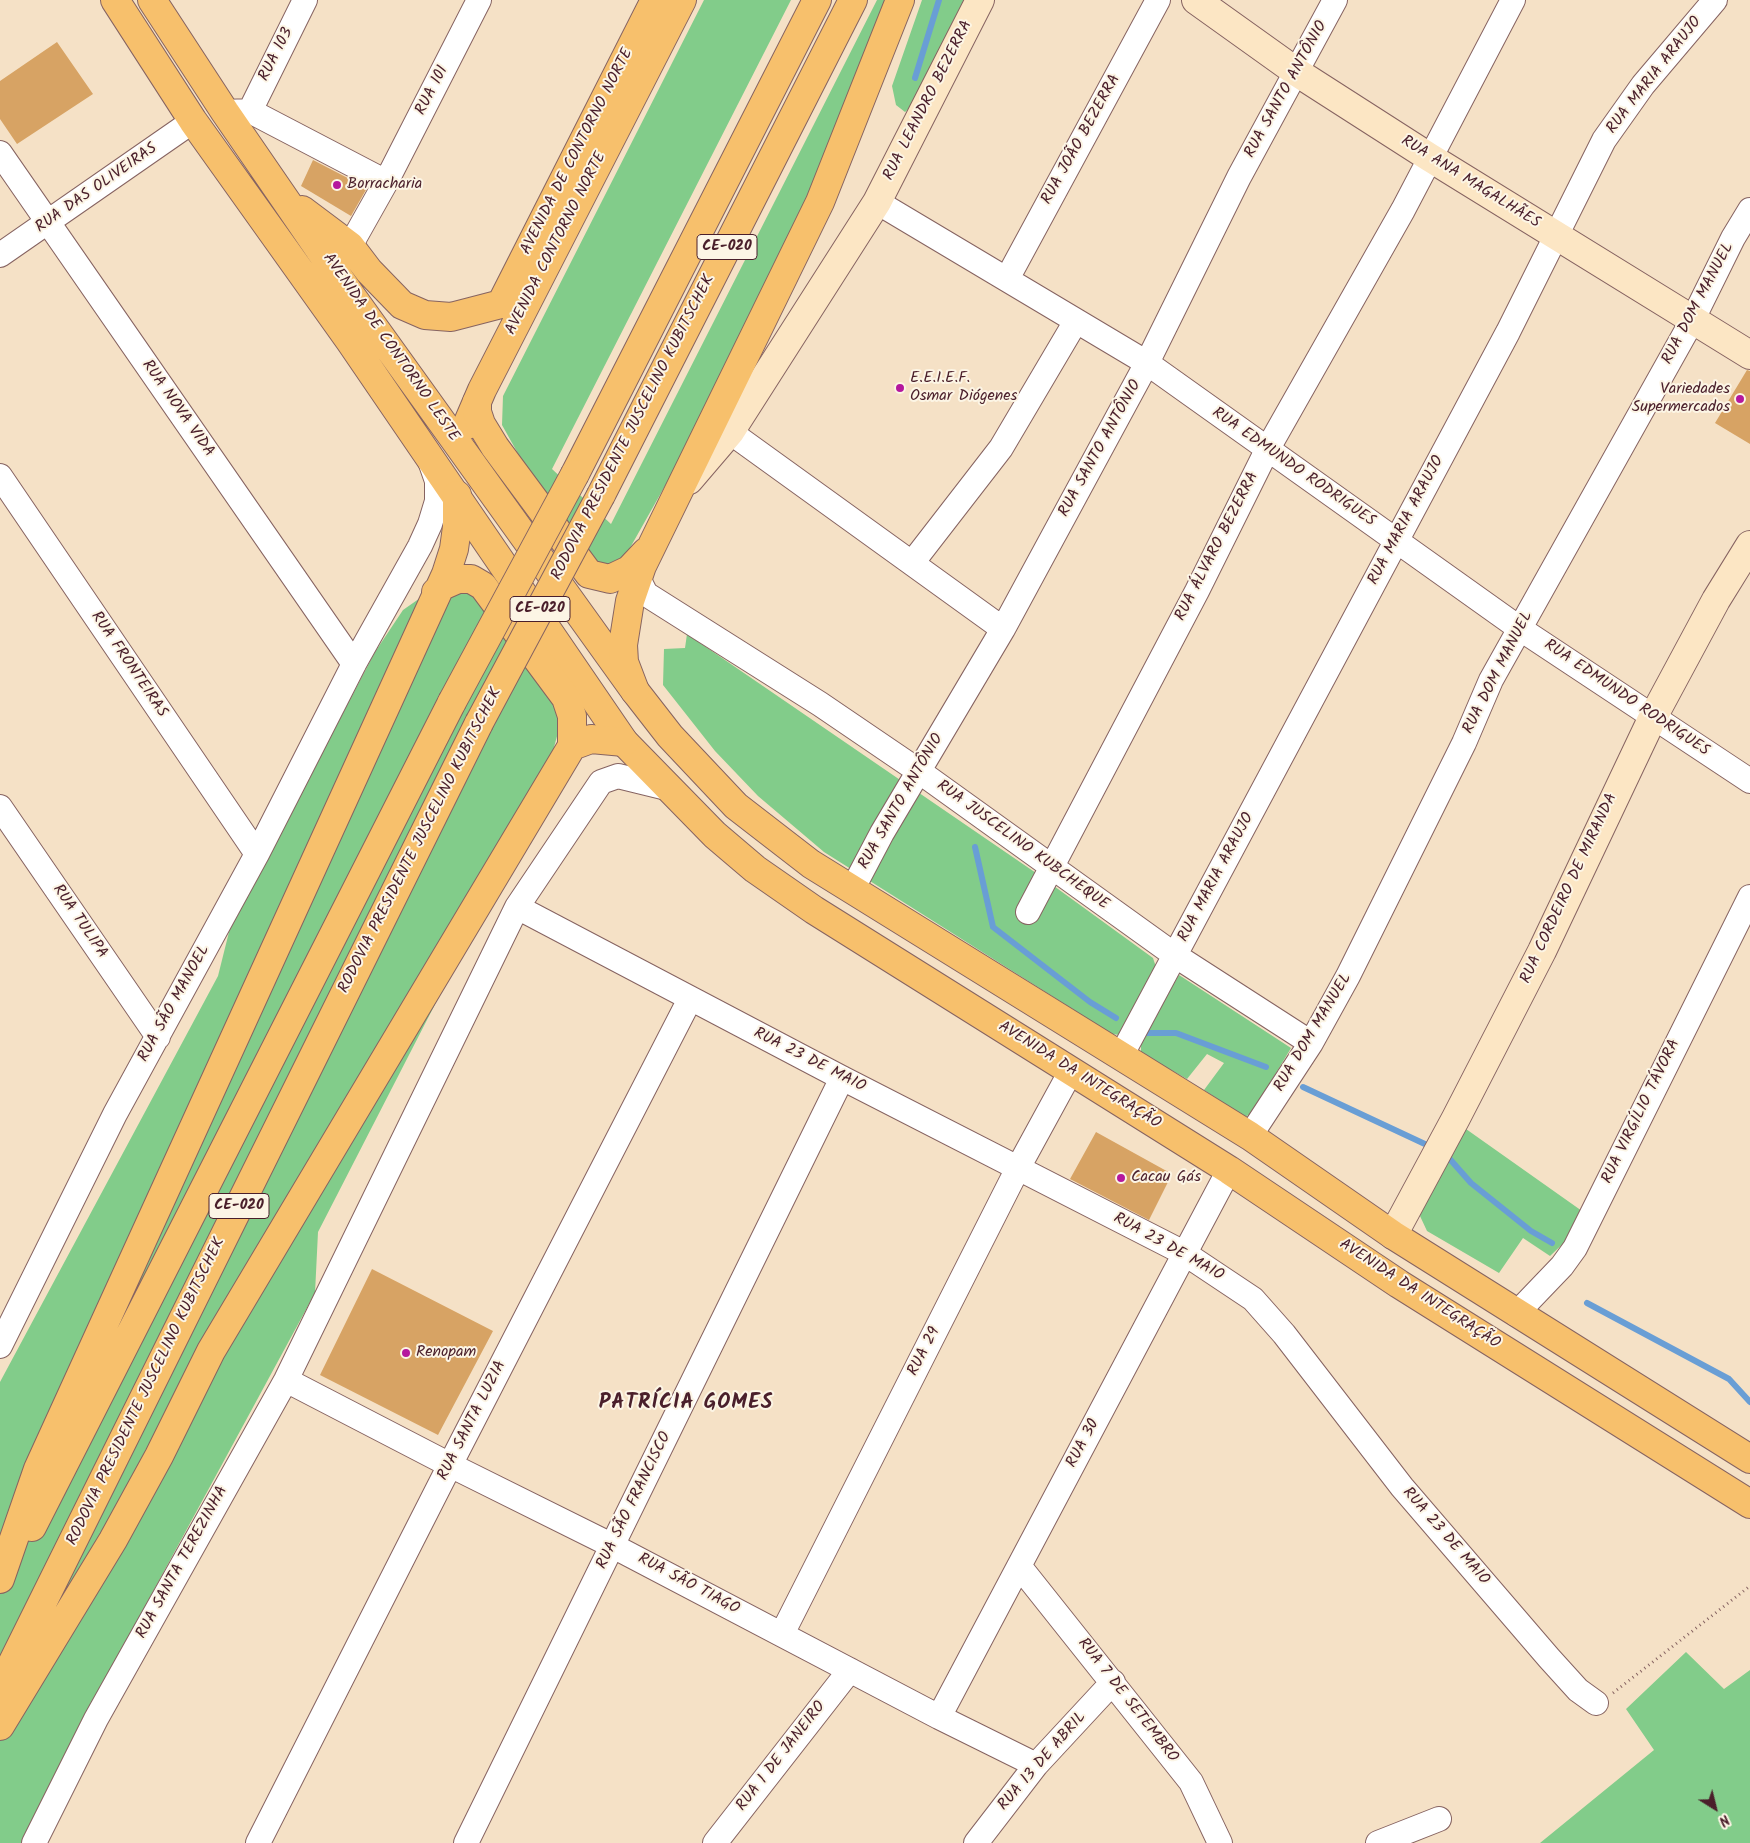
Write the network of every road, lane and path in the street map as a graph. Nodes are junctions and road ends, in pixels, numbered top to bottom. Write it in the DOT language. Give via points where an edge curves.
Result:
graph roads {
  1 [pos="115,0"];
  2 [pos="152,0"];
  3 [pos="305,0"];
  4 [pos="479,0"];
  5 [pos="655,0"];
  6 [pos="682,0"];
  7 [pos="817,0"];
  8 [pos="854,0"];
  9 [pos="900,0"];
  10 [pos="980,0"];
  11 [pos="1158,0"];
  12 [pos="1196,0"];
  13 [pos="1336,0"];
  14 [pos="1513,0"];
  15 [pos="1715,0"];
  16 [pos="1298,73"];
  17 [pos="237,111"];
  18 [pos="193,121"];
  19 [pos="0,153"];
  20 [pos="1429,157"];
  21 [pos="386,182"];
  22 [pos="285,197"];
  23 [pos="877,202"];
  24 [pos="1750,210"];
  25 [pos="49,223"];
  26 [pos="1556,236"];
  27 [pos="350,246"];
  28 [pos="0,255"];
  29 [pos="369,271"];
  30 [pos="1006,279"];
  31 [pos="350,294"];
  32 [pos="402,305"];
  33 [pos="511,308"];
  34 [pos="1076,321"];
  35 [pos="1692,321"];
  36 [pos="1750,355"];
  37 [pos="1148,363"];
  38 [pos="477,402"];
  39 [pos="730,432"];
  40 [pos="458,445"];
  41 [pos="1267,450"];
  42 [pos="428,455"];
  43 [pos="0,476"];
  44 [pos="457,495"];
  45 [pos="676,496"];
  46 [pos="1397,542"];
  47 [pos="1750,545"];
  48 [pos="648,550"];
  49 [pos="494,553"];
  50 [pos="912,563"];
  51 [pos="638,578"];
  52 [pos="436,592"];
  53 [pos="1519,628"];
  54 [pos="1002,629"];
  55 [pos="354,664"];
  56 [pos="635,691"];
  57 [pos="1652,719"];
  58 [pos="624,742"];
  59 [pos="572,746"];
  60 [pos="920,772"];
  61 [pos="1750,781"];
  62 [pos="666,788"];
  63 [pos="0,807"];
  64 [pos="257,854"];
  65 [pos="1052,868"];
  66 [pos="852,890"];
  67 [pos="1750,897"];
  68 [pos="517,907"];
  69 [pos="1028,912"];
  70 [pos="1176,956"];
  71 [pos="690,999"];
  72 [pos="158,1037"];
  73 [pos="1311,1043"];
  74 [pos="1121,1056"];
  75 [pos="1071,1071"];
  76 [pos="842,1078"];
  77 [pos="1250,1136"];
  78 [pos="1018,1168"];
  79 [pos="1229,1170"];
  80 [pos="1393,1235"];
  81 [pos="1184,1253"];
  82 [pos="1477,1288"];
  83 [pos="1516,1314"];
  84 [pos="1454,1319"];
  85 [pos="1,1342"];
  86 [pos="1564,1343"];
  87 [pos="1542,1374"];
  88 [pos="286,1380"];
  89 [pos="1750,1459"];
  90 [pos="450,1465"];
  91 [pos="1750,1504"];
  92 [pos="613,1546"];
  93 [pos="1020,1567"];
  94 [pos="0,1579"];
  95 [pos="1750,1586"];
  96 [pos="0,1590"];
  97 [pos="782,1634"];
  98 [pos="850,1670"];
  99 [pos="1113,1682"];
  100 [pos="0,1688"];
  101 [pos="1596,1703"];
  102 [pos="939,1717"];
  103 [pos="0,1726"];
  104 [pos="1036,1765"];
  105 [pos="1439,1819"];
  106 [pos="34,1843"];
  107 [pos="258,1843"];
  108 [pos="466,1843"];
  109 [pos="715,1843"];
  110 [pos="976,1843"];
  111 [pos="1220,1843"];
  112 [pos="1378,1843"];
  1 -- 18 [label="main road, AVENIDA DE CONTORNO LESTE"];
  2 -- 17 [label="main road, AVENIDA DE CONTORNO LESTE"];
  3 -- 17 [label="street, RUA 103"];
  4 -- 21 [label="street, RUA 101"];
  5 -- 33 [label="main road, AVENIDA DE CONTORNO NORTE"];
  6 -- 33 [label="main road, AVENIDA CONTORNO NORTE"];
  7 -- 96 [label="main road, RODOVIA PRESIDENTE JUSCELINO KUBITSCHEK / CE-020, bridge" via="575,474 452,702"];
  8 -- 100 [label="main road, RODOVIA PRESIDENTE JUSCELINO KUBITSCHEK / CE-020, bridge" via="601,495 479,723"];
  9 -- 45 [label="main road" via="820,202"];
  10 -- 23 [label="street, RUA LEANDRO BEZERRA"];
  11 -- 30 [label="street, RUA JOÃO BEZERRA"];
  12 -- 16 [label="street, RUA ANA MAGALHÃES"];
  13 -- 16 [label="street, RUA SANTO ANTÔNIO"];
  14 -- 20 [label="street, RUA ÁLVARO BEZERRA"];
  15 -- 26 [label="street, RUA MARIA ARAUJO" via="1643,85 1604,140"];
  16 -- 20 [label="street, RUA ANA MAGALHÃES"];
  16 -- 37 [label="street, RUA SANTO ANTÔNIO" via="1239,178"];
  17 -- 21 [label="street"];
  17 -- 22 [label="main road, AVENIDA DE CONTORNO LESTE"];
  18 -- 25 [label="street, RUA DAS OLIVEIRAS"];
  18 -- 42 [label="main road, AVENIDA DE CONTORNO LESTE"];
  19 -- 25 [label="street, RUA NOVA VIDA"];
  20 -- 26 [label="street, RUA ANA MAGALHÃES"];
  20 -- 41 [label="street, RUA ÁLVARO BEZERRA" via="1403,210"];
  21 -- 27 [label="street, RUA 101"];
  22 -- 27 [label="main road"];
  22 -- 31 [label="main road, AVENIDA DE CONTORNO LESTE"];
  23 -- 30 [label="street, RUA EDMUNDO RODRIGUES"];
  23 -- 39 [label="street, RUA LEANDRO BEZERRA"];
  24 -- 35 [label="street, RUA DOM MANUEL"];
  25 -- 28 [label="street, RUA DAS OLIVEIRAS"];
  25 -- 55 [label="street, RUA NOVA VIDA"];
  26 -- 35 [label="street, RUA ANA MAGALHÃES"];
  26 -- 46 [label="street, RUA MARIA ARAUJO"];
  27 -- 29 [label="main road"];
  29 -- 31 [label="main road" via="369,280"];
  29 -- 32 [label="main road"];
  30 -- 34 [label="street, RUA EDMUNDO RODRIGUES"];
  31 -- 32 [label="main road" via="369,294"];
  31 -- 40 [label="main road, AVENIDA DE CONTORNO LESTE"];
  32 -- 33 [label="main road" via="425,315 451,317"];
  33 -- 38 [label="main road, AVENIDA CONTORNO NORTE"];
  34 -- 37 [label="street, RUA EDMUNDO RODRIGUES"];
  34 -- 50 [label="street" via="1001,448"];
  35 -- 36 [label="street, RUA ANA MAGALHÃES"];
  35 -- 53 [label="street, RUA DOM MANUEL"];
  37 -- 41 [label="street, RUA EDMUNDO RODRIGUES"];
  37 -- 54 [label="street, RUA SANTO ANTÔNIO"];
  38 -- 40 [label="main road, AVENIDA CONTORNO NORTE"];
  38 -- 48 [label="main road" via="476,412 495,447 589,574 610,579 618,576 629,570"];
  39 -- 45 [label="street, RUA LEANDRO BEZERRA"];
  39 -- 50 [label="street"];
  40 -- 44 [label="main road, AVENIDA CONTORNO NORTE"];
  40 -- 56 [label="main road, AVENIDA DE CONTORNO LESTE"];
  41 -- 46 [label="street, RUA EDMUNDO RODRIGUES"];
  41 -- 65 [label="street, RUA ÁLVARO BEZERRA"];
  42 -- 44 [label="main road, AVENIDA DE CONTORNO LESTE"];
  42 -- 55 [label="street, RUA SÃO MANOEL" via="437,481 430,524"];
  43 -- 64 [label="street, RUA FRONTEIRAS"];
  44 -- 49 [label="main road, AVENIDA DE CONTORNO LESTE"];
  44 -- 52 [label="main road, AVENIDA CONTORNO NORTE" via="454,549"];
  45 -- 48 [label="main road"];
  46 -- 53 [label="street, RUA EDMUNDO RODRIGUES"];
  46 -- 70 [label="street, RUA MARIA ARAUJO"];
  47 -- 57 [label="street, RUA CORDEIRO DE MIRANDA" via="1716,600"];
  48 -- 51 [label="main road"];
  49 -- 58 [label="main road, AVENIDA DA INTEGRAÇÃO"];
  50 -- 54 [label="street"];
  51 -- 56 [label="main road" via="624,625 623,645 624,662"];
  51 -- 60 [label="street, RUA JUSCELINO KUBCHEQUE" via="646,594 820,704"];
  52 -- 59 [label="main road" via="458,579 471,579 483,586 566,698 572,716"];
  52 -- 94 [label="main road, AVENIDA CONTORNO NORTE" via="38,1469"];
  53 -- 57 [label="street, RUA EDMUNDO RODRIGUES"];
  53 -- 73 [label="street, RUA DOM MANUEL" via="1348,976"];
  54 -- 60 [label="street, RUA SANTO ANTÔNIO"];
  55 -- 64 [label="street, RUA SÃO MANOEL"];
  56 -- 66 [label="main road" via="670,736 736,806 811,864"];
  57 -- 61 [label="street, RUA EDMUNDO RODRIGUES"];
  57 -- 80 [label="street, RUA CORDEIRO DE MIRANDA" via="1542,951"];
  58 -- 59 [label="main road" via="591,739"];
  58 -- 62 [label="main road, AVENIDA DA INTEGRAÇÃO"];
  59 -- 103 [label="main road" via="211,1351 160,1456 113,1540"];
  60 -- 65 [label="street, RUA JUSCELINO KUBCHEQUE"];
  60 -- 66 [label="street, RUA SANTO ANTÔNIO"];
  62 -- 68 [label="street" via="618,776 601,782"];
  62 -- 75 [label="main road, AVENIDA DA INTEGRAÇÃO" via="755,870"];
  63 -- 72 [label="street, RUA TULIPA"];
  64 -- 72 [label="street, RUA SÃO MANOEL"];
  65 -- 69 [label="street, RUA ÁLVARO BEZERRA"];
  65 -- 70 [label="street, RUA JUSCELINO KUBCHEQUE"];
  66 -- 74 [label="main road"];
  67 -- 83 [label="street, RUA VIRGÍLIO TÁVORA" via="1575,1248"];
  68 -- 71 [label="street, RUA 23 DE MAIO"];
  68 -- 88 [label="street, RUA SANTA TEREZINHA"];
  70 -- 73 [label="street, RUA JUSCELINO KUBCHEQUE"];
  70 -- 74 [label="street, RUA MARIA ARAUJO"];
  71 -- 76 [label="street, RUA 23 DE MAIO"];
  71 -- 90 [label="street, RUA SANTA LUZIA"];
  72 -- 85 [label="street, RUA SÃO MANOEL" via="115,1114"];
  73 -- 77 [label="street, RUA DOM MANUEL"];
  74 -- 77 [label="main road"];
  75 -- 78 [label="street, RUA 29"];
  75 -- 79 [label="main road, AVENIDA DA INTEGRAÇÃO"];
  76 -- 78 [label="street, RUA 23 DE MAIO"];
  76 -- 92 [label="street, RUA SÃO FRANCISCO"];
  77 -- 80 [label="main road"];
  78 -- 81 [label="street, RUA 23 DE MAIO"];
  78 -- 97 [label="street, RUA 29"];
  79 -- 81 [label="street, RUA 30"];
  79 -- 84 [label="main road, AVENIDA DA INTEGRAÇÃO"];
  80 -- 82 [label="main road"];
  81 -- 93 [label="street, RUA 30"];
  81 -- 101 [label="street, RUA 23 DE MAIO" via="1253,1299 1284,1334 1402,1487 1549,1658 1578,1690"];
  82 -- 83 [label="main road"];
  82 -- 84 [label="main road"];
  83 -- 86 [label="main road"];
  84 -- 87 [label="main road, AVENIDA DA INTEGRAÇÃO"];
  86 -- 87 [label="main road"];
  86 -- 89 [label="main road"];
  87 -- 91 [label="main road, AVENIDA DA INTEGRAÇÃO"];
  88 -- 90 [label="street, RUA SÃO TIAGO"];
  88 -- 106 [label="street, RUA SANTA TEREZINHA" via="96,1719"];
  90 -- 92 [label="street, RUA SÃO TIAGO"];
  90 -- 107 [label="street, RUA SANTA LUZIA"];
  92 -- 97 [label="street, RUA SÃO TIAGO"];
  92 -- 108 [label="street, RUA SÃO FRANCISCO"];
  93 -- 99 [label="street, RUA 7 DE SETEMBRO"];
  93 -- 102 [label="street, RUA 30"];
  95 -- 101 [label="path"];
  97 -- 98 [label="street, RUA SÃO TIAGO"];
  98 -- 102 [label="street, RUA SÃO TIAGO"];
  98 -- 109 [label="street, RUA 1 DE JANEIRO"];
  99 -- 104 [label="street, RUA 13 DE ABRIL"];
  99 -- 111 [label="street, RUA 7 DE SETEMBRO" via="1191,1782"];
  102 -- 104 [label="street, RUA SÃO TIAGO"];
  104 -- 110 [label="street, RUA 13 DE ABRIL"];
  105 -- 112 [label="street"];
}
